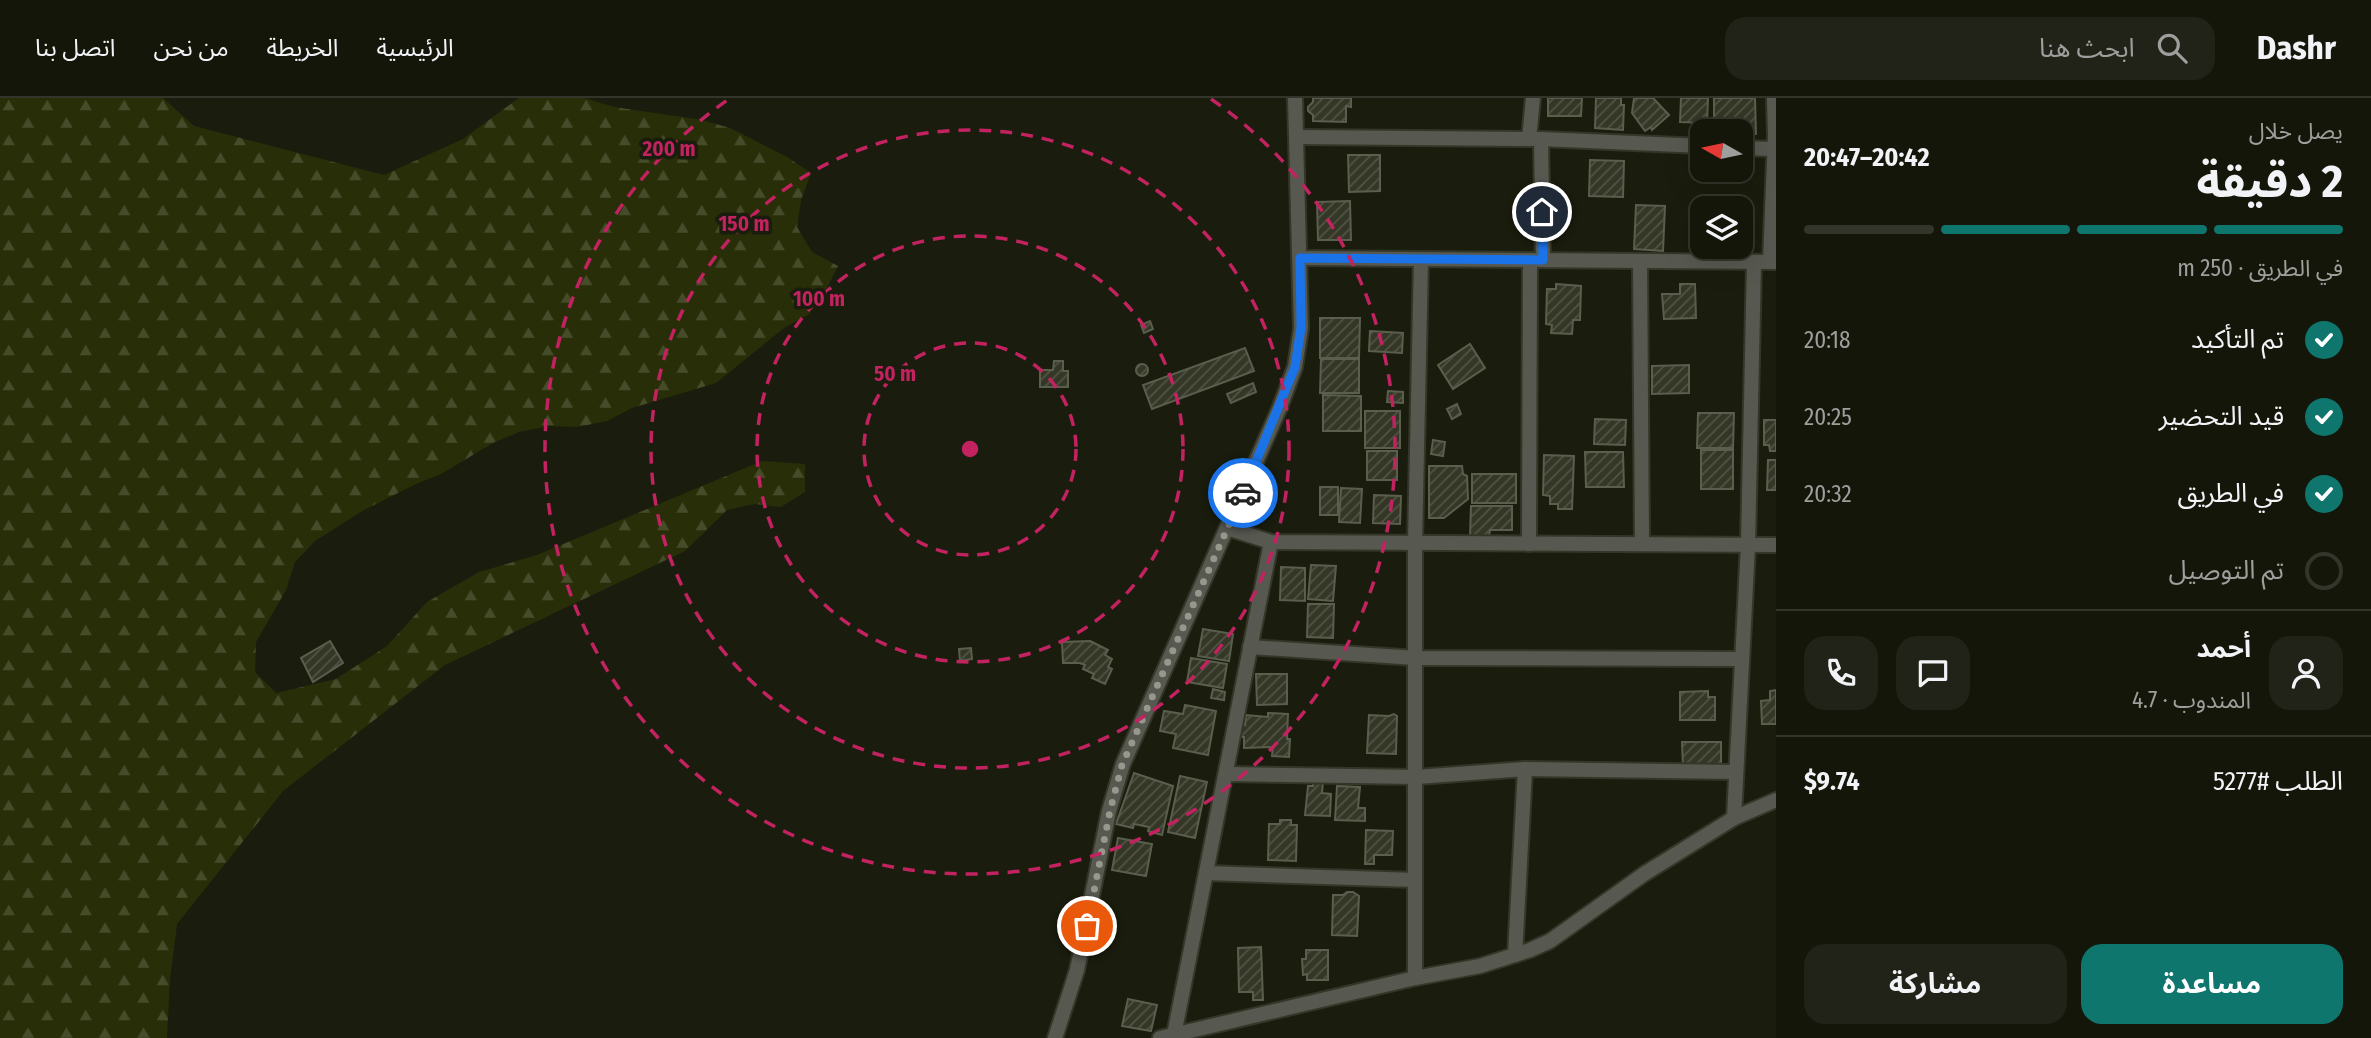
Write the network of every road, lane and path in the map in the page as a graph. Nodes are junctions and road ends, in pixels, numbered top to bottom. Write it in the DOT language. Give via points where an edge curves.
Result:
graph roads {
  1 [pos="1295,98"];
  2 [pos="1533,98"];
  3 [pos="1774,98"];
  4 [pos="1298,137"];
  5 [pos="1535,139"];
  6 [pos="1775,140"];
  7 [pos="1690,145"];
  8 [pos="1754,145"];
  9 [pos="1300,258"];
  10 [pos="1421,259"];
  11 [pos="1537,260"];
  12 [pos="1640,261"];
  13 [pos="1754,262"];
  14 [pos="1773,262"];
  15 [pos="1227,528"];
  16 [pos="1271,542"];
  17 [pos="1415,544"];
  18 [pos="1529,544"];
  19 [pos="1642,544"];
  20 [pos="1748,545"];
  21 [pos="1776,545"];
  22 [pos="1250,647"];
  23 [pos="1416,659"];
  24 [pos="1742,659"];
  25 [pos="1525,769"];
  26 [pos="1736,772"];
  27 [pos="1226,774"];
  28 [pos="1417,777"];
  29 [pos="1776,800"];
  30 [pos="1734,818"];
  31 [pos="1206,873"];
  32 [pos="1415,880"];
  33 [pos="1515,955"];
  34 [pos="1416,978"];
  35 [pos="1167,1036"];
  36 [pos="1055,1038"];
  1 -- 4 [label="street"];
  2 -- 5 [label="street"];
  3 -- 6 [label="street"];
  4 -- 5 [label="street"];
  4 -- 9 [label="street"];
  5 -- 7 [label="street"];
  5 -- 11 [label="street"];
  6 -- 8 [label="street"];
  6 -- 14 [label="street"];
  9 -- 10 [label="street"];
  9 -- 15 [label="street" via="1301,328 1295,367"];
  10 -- 11 [label="street"];
  10 -- 17 [label="street"];
  11 -- 12 [label="street"];
  11 -- 18 [label="street"];
  12 -- 13 [label="street"];
  12 -- 19 [label="street"];
  13 -- 14 [label="street"];
  13 -- 20 [label="street"];
  15 -- 16 [label="street"];
  15 -- 36 [label="street" via="1122,765 1077,970"];
  16 -- 17 [label="street"];
  16 -- 22 [label="street"];
  17 -- 18 [label="street"];
  17 -- 23 [label="street"];
  18 -- 19 [label="street"];
  19 -- 20 [label="street"];
  20 -- 21 [label="street"];
  20 -- 24 [label="street"];
  22 -- 23 [label="street"];
  22 -- 27 [label="street"];
  23 -- 24 [label="street"];
  23 -- 28 [label="street"];
  24 -- 26 [label="street"];
  25 -- 26 [label="street"];
  25 -- 28 [label="street"];
  25 -- 33 [label="street"];
  26 -- 30 [label="street"];
  27 -- 28 [label="street"];
  27 -- 31 [label="street"];
  28 -- 32 [label="street"];
  29 -- 30 [label="street"];
  30 -- 33 [label="street" via="1550,941"];
  31 -- 32 [label="street"];
  31 -- 35 [label="street"];
  32 -- 34 [label="street"];
  33 -- 34 [label="street"];
  34 -- 35 [label="street"];
}
